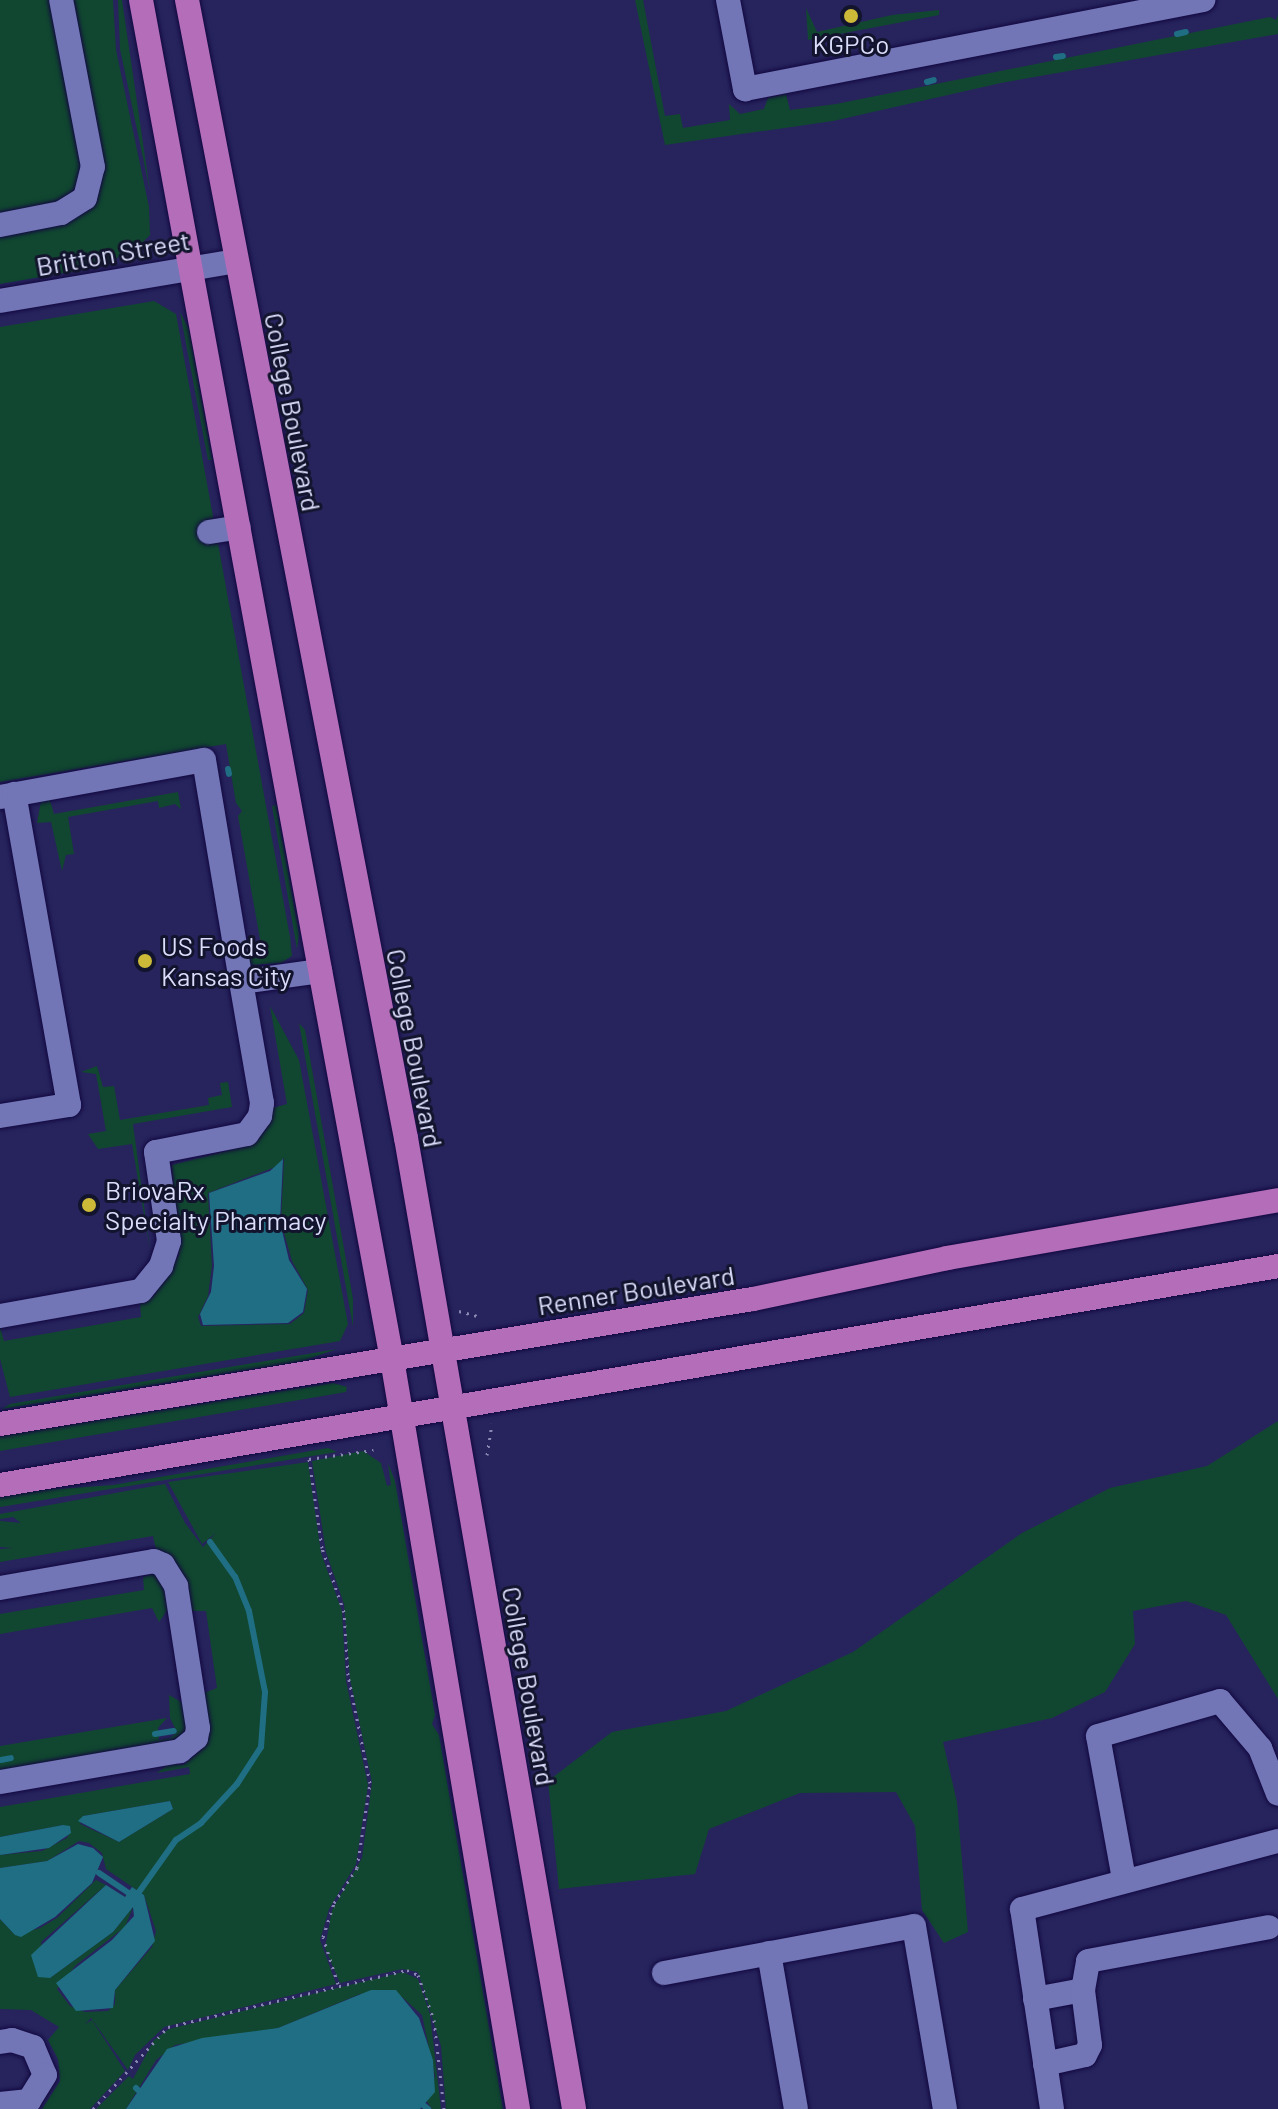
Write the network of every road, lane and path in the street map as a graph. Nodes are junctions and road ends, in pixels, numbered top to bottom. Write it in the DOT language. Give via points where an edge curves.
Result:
graph roads {
  1 [pos="61,0"];
  2 [pos="141,0"];
  3 [pos="187,0"];
  4 [pos="728,0"];
  5 [pos="1203,0"];
  6 [pos="0,225"];
  7 [pos="236,261"];
  8 [pos="192,269"];
  9 [pos="0,301"];
  10 [pos="239,527"];
  11 [pos="209,532"];
  12 [pos="7,795"];
  13 [pos="320,971"];
  14 [pos="241,982"];
  15 [pos="0,1116"];
  16 [pos="1278,1200"];
  17 [pos="1278,1266"];
  18 [pos="459,1311"];
  19 [pos="0,1316"];
  20 [pos="481,1317"];
  21 [pos="440,1351"];
  22 [pos="392,1359"];
  23 [pos="450,1406"];
  24 [pos="399,1415"];
  25 [pos="0,1424"];
  26 [pos="490,1425"];
  27 [pos="373,1450"];
  28 [pos="487,1455"];
  29 [pos="0,1485"];
  30 [pos="0,1588"];
  31 [pos="0,1782"];
  32 [pos="1278,1794"];
  33 [pos="1278,1841"];
  34 [pos="1124,1879"];
  35 [pos="1269,1927"];
  36 [pos="769,1953"];
  37 [pos="664,1973"];
  38 [pos="338,1984"];
  39 [pos="1083,1990"];
  40 [pos="1035,1999"];
  41 [pos="0,2042"];
  42 [pos="1045,2064"];
  43 [pos="12,2106"];
  44 [pos="93,2109"];
  45 [pos="444,2109"];
  46 [pos="518,2109"];
  47 [pos="574,2109"];
  48 [pos="796,2109"];
  49 [pos="945,2109"];
  50 [pos="1052,2109"];
  1 -- 6 [label="street" via="93,167 85,198 61,213"];
  2 -- 8 [label="main road"];
  3 -- 7 [label="main road, College Boulevard"];
  4 -- 5 [label="street" via="745,89"];
  7 -- 8 [label="street, Britton Street"];
  7 -- 21 [label="main road, College Boulevard" via="406,1138"];
  8 -- 9 [label="street, Britton Street"];
  8 -- 10 [label="main road"];
  10 -- 11 [label="street"];
  10 -- 13 [label="main road"];
  12 -- 14 [label="street" via="204,760"];
  12 -- 15 [label="street" via="69,1105"];
  13 -- 14 [label="street"];
  13 -- 22 [label="main road"];
  14 -- 19 [label="street" via="260,1116 247,1134 156,1152 169,1241 161,1266 141,1291"];
  16 -- 21 [label="main road, Renner Boulevard" via="947,1258 753,1299"];
  17 -- 23 [label="main road"];
  18 -- 20 [label="path"];
  21 -- 22 [label="main road, Renner Boulevard"];
  21 -- 23 [label="main road, College Boulevard"];
  22 -- 24 [label="main road"];
  22 -- 25 [label="main road, Renner Boulevard"];
  23 -- 24 [label="main road"];
  23 -- 47 [label="main road, College Boulevard"];
  24 -- 29 [label="main road"];
  24 -- 46 [label="main road"];
  26 -- 28 [label="path"];
  27 -- 38 [label="path" via="309,1459 322,1548 344,1612 348,1675 370,1783 359,1862 334,1903 323,1937"];
  30 -- 31 [label="street" via="154,1561 163,1565 176,1586 198,1728 190,1746 180,1751"];
  32 -- 34 [label="street" via="1260,1748 1220,1701 1098,1736"];
  33 -- 34 [label="street"];
  34 -- 40 [label="street" via="1057,1904 1022,1909"];
  35 -- 39 [label="street" via="1088,1961"];
  36 -- 37 [label="street"];
  36 -- 48 [label="street"];
  36 -- 49 [label="street" via="914,1926"];
  38 -- 44 [label="path" via="164,2029"];
  38 -- 45 [label="path" via="404,1970 416,1973 435,2028"];
  39 -- 40 [label="street"];
  39 -- 42 [label="street" via="1090,2045 1085,2055"];
  40 -- 42 [label="street"];
  41 -- 43 [label="street" via="23,2042 44,2065 43,2086"];
  42 -- 50 [label="street"];
}
